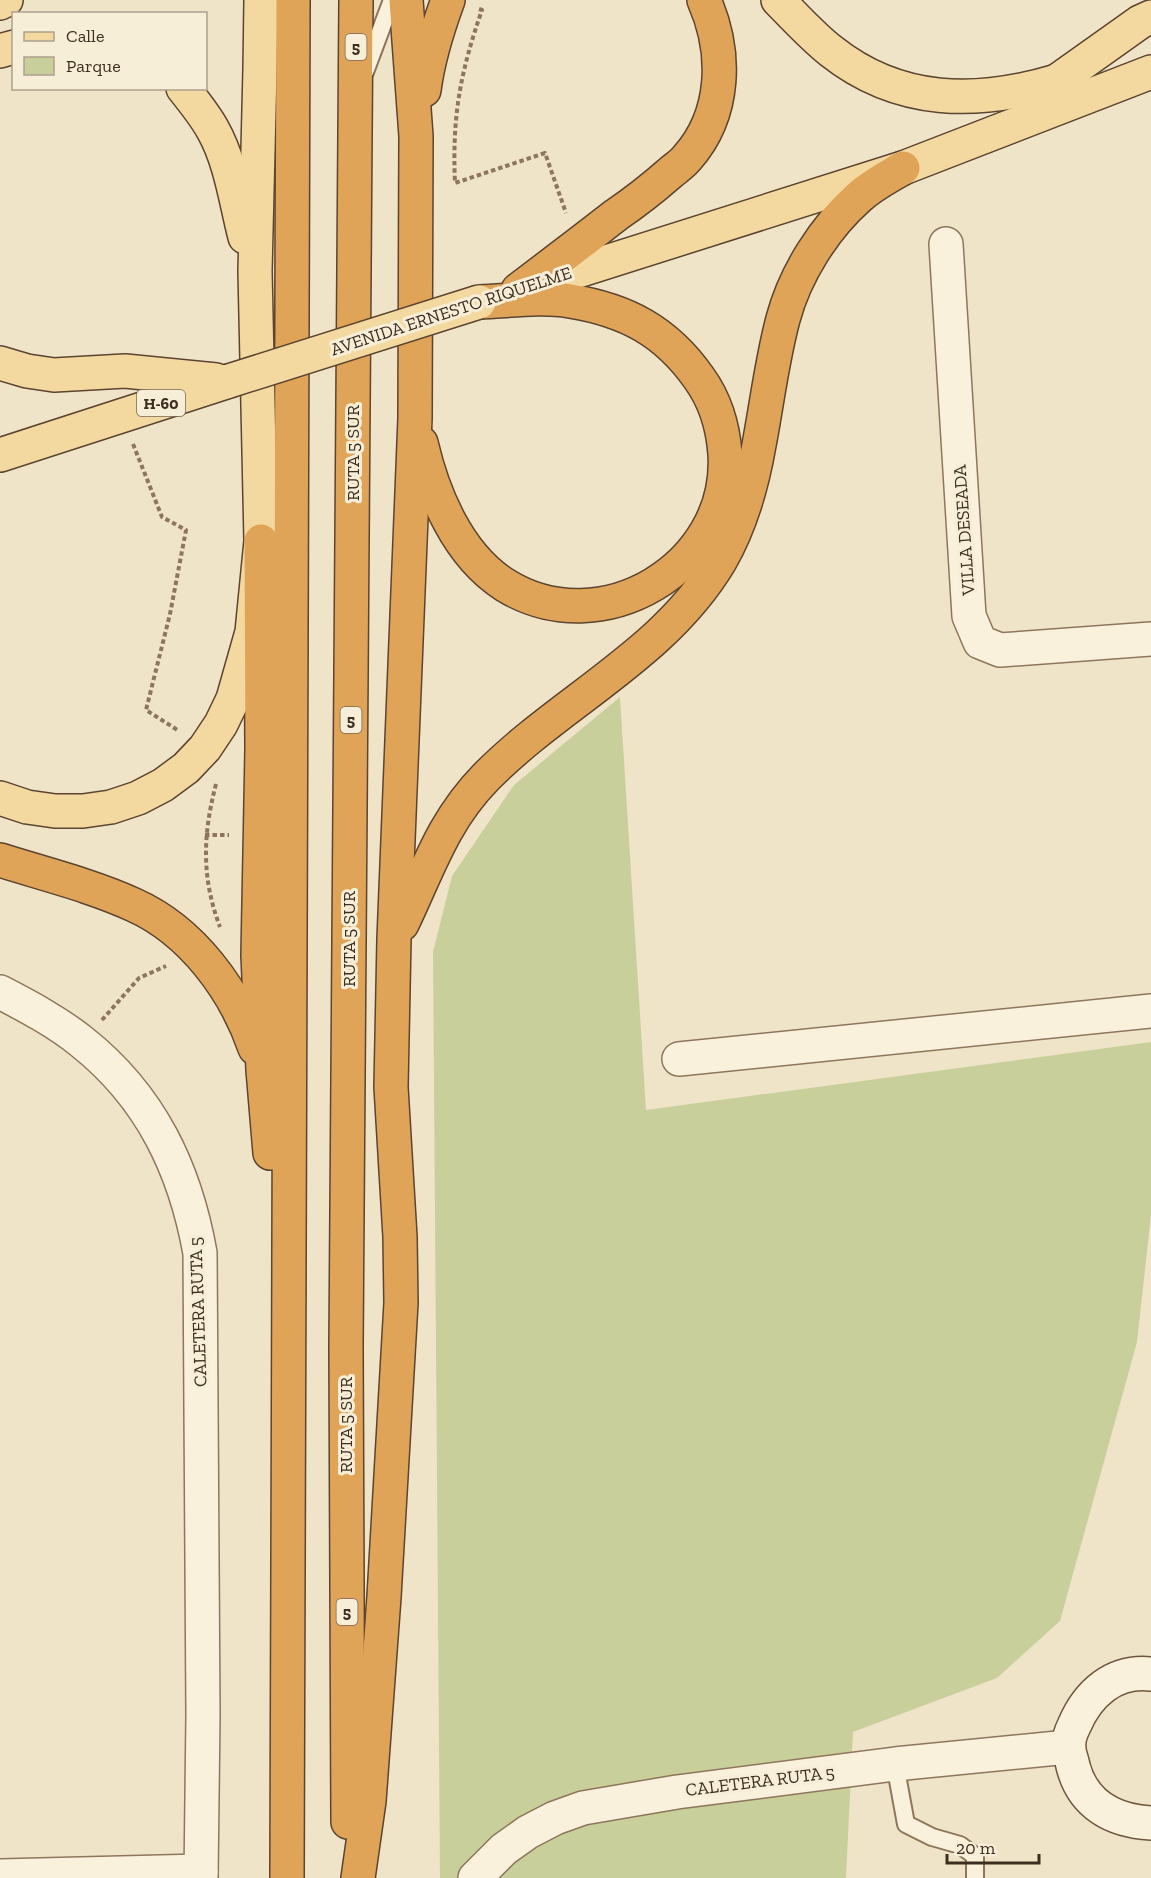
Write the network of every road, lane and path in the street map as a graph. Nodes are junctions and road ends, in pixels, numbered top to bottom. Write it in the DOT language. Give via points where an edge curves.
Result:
graph roads {
  1 [pos="6,0"];
  2 [pos="261,0"];
  3 [pos="293,0"];
  4 [pos="356,0"];
  5 [pos="393,0"];
  6 [pos="405,0"];
  7 [pos="704,0"];
  8 [pos="778,0"];
  9 [pos="0,3"];
  10 [pos="461,3"];
  11 [pos="1151,17"];
  12 [pos="1151,72"];
  13 [pos="1057,81"];
  14 [pos="185,90"];
  15 [pos="356,95"];
  16 [pos="416,136"];
  17 [pos="903,168"];
  18 [pos="946,244"];
  19 [pos="577,245"];
  20 [pos="255,272"];
  21 [pos="518,290"];
  22 [pos="479,302"];
  23 [pos="0,363"];
  24 [pos="229,381"];
  25 [pos="415,418"];
  26 [pos="107,420"];
  27 [pos="0,455"];
  28 [pos="0,473"];
  29 [pos="162,517"];
  30 [pos="261,541"];
  31 [pos="1151,639"];
  32 [pos="291,684"];
  33 [pos="262,750"];
  34 [pos="0,798"];
  35 [pos="0,860"];
  36 [pos="394,939"];
  37 [pos="0,992"];
  38 [pos="1151,1011"];
  39 [pos="679,1059"];
  40 [pos="262,1070"];
  41 [pos="288,1356"];
  42 [pos="1151,1674"];
  43 [pos="1068,1747"];
  44 [pos="895,1764"];
  45 [pos="1151,1823"];
  46 [pos="201,1875"];
  47 [pos="0,1876"];
  48 [pos="287,1878"];
  49 [pos="348,1878"];
  50 [pos="358,1878"];
  51 [pos="475,1878"];
  52 [pos="975,1878"];
  1 -- 9 [label="main road"];
  2 -- 20 [label="main road"];
  3 -- 32 [label="highway"];
  4 -- 15 [label="highway, RUTA 5 SUR / 5"];
  5 -- 15 [label="lane"];
  6 -- 16 [label="highway"];
  7 -- 19 [label="highway" via="718,42 720,67 712,116 701,139 687,159"];
  8 -- 13 [label="main road" via="848,63 912,91 969,97 1028,90"];
  10 -- 16 [label="highway" via="428,59"];
  10 -- 19 [label="path" via="482,10 460,85 455,183 545,153"];
  11 -- 13 [label="main road, AVENIDA ERNESTO RIQUELME"];
  12 -- 17 [label="main road, AVENIDA ERNESTO RIQUELME"];
  13 -- 17 [label="main road, AVENIDA ERNESTO RIQUELME" via="990,114"];
  14 -- 20 [label="main road" via="214,131 225,159"];
  15 -- 49 [label="highway, RUTA 5 SUR / 5" via="346,1346"];
  16 -- 25 [label="highway"];
  17 -- 21 [label="main road, AVENIDA ERNESTO RIQUELME"];
  17 -- 36 [label="highway" via="842,213 816,247 795,285 783,318 748,497 715,569 664,632 542,727 484,779 437,845"];
  18 -- 31 [label="street, VILLA DESEADA" via="969,616 980,642 1000,650"];
  19 -- 21 [label="highway"];
  20 -- 30 [label="main road"];
  21 -- 22 [label="main road, AVENIDA ERNESTO RIQUELME"];
  22 -- 24 [label="main road, AVENIDA ERNESTO RIQUELME, bridge"];
  22 -- 25 [label="highway" via="569,301 613,311 668,341 702,382 720,421 726,465 719,505 711,524 673,572 638,593 616,601 572,606 526,596 491,574 467,550 432,479"];
  23 -- 24 [label="main road" via="54,375 125,371"];
  24 -- 26 [label="main road, AVENIDA ERNESTO RIQUELME / H-60"];
  25 -- 36 [label="highway"];
  26 -- 27 [label="main road, AVENIDA ERNESTO RIQUELME / H-60"];
  26 -- 28 [label="main road"];
  26 -- 29 [label="path"];
  30 -- 33 [label="highway"];
  30 -- 34 [label="main road" via="252,632 233,699 205,748 186,768 163,785 111,807 55,812"];
  32 -- 33 [label="lane"];
  32 -- 41 [label="highway"];
  33 -- 40 [label="highway" via="258,955"];
  35 -- 40 [label="highway" via="116,898 172,928 198,952 230,995"];
  36 -- 50 [label="highway" via="391,1087 401,1303 382,1631 369,1801"];
  37 -- 46 [label="street, CALETERA RUTA 5" via="83,1042 134,1094 171,1153 194,1219 200,1253"];
  38 -- 39 [label="street"];
  40 -- 41 [label="highway"];
  41 -- 48 [label="highway"];
  42 -- 43 [label="street" via="1140,1672 1116,1678 1096,1691 1081,1710"];
  43 -- 44 [label="street, CALETERA RUTA 5"];
  43 -- 45 [label="street" via="1077,1779 1090,1799 1109,1814 1131,1822"];
  44 -- 51 [label="street, CALETERA RUTA 5" via="584,1808 528,1832"];
  44 -- 52 [label="lane" via="906,1824 960,1845 975,1856"];
  46 -- 47 [label="street"];
}
